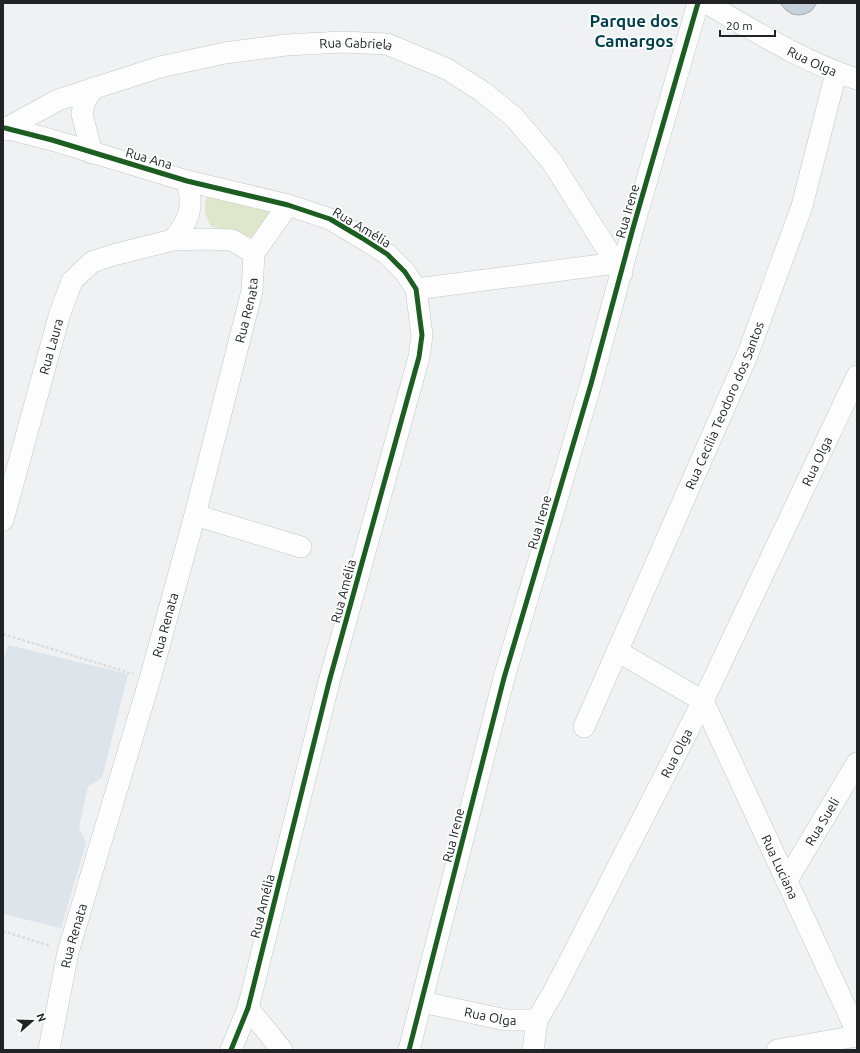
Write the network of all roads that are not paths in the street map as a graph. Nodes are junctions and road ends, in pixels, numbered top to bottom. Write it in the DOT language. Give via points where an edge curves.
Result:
graph roads {
  1 [pos="698,3"];
  2 [pos="706,3"];
  3 [pos="836,72"];
  4 [pos="857,80"];
  5 [pos="93,88"];
  6 [pos="4,129"];
  7 [pos="92,153"];
  8 [pos="187,181"];
  9 [pos="288,205"];
  10 [pos="172,240"];
  11 [pos="254,253"];
  12 [pos="619,268"];
  13 [pos="416,289"];
  14 [pos="857,376"];
  15 [pos="194,515"];
  16 [pos="3,520"];
  17 [pos="301,547"];
  18 [pos="617,651"];
  19 [pos="703,701"];
  20 [pos="584,728"];
  21 [pos="857,764"];
  22 [pos="787,880"];
  23 [pos="422,1002"];
  24 [pos="248,1008"];
  25 [pos="537,1020"];
  26 [pos="857,1032"];
  27 [pos="857,1036"];
  28 [pos="49,1050"];
  29 [pos="231,1050"];
  30 [pos="282,1050"];
  31 [pos="409,1050"];
  32 [pos="533,1050"];
  33 [pos="777,1050"];
  1 -- 12 [label="street, Rua Irene"];
  2 -- 3 [label="street, Rua Olga" via="797,55"];
  3 -- 4 [label="street, Rua Olga"];
  3 -- 18 [label="street, Rua Cecilia Teodoro dos Santos" via="802,206 748,356"];
  5 -- 6 [label="street, Rua Gabriela" via="58,100"];
  5 -- 7 [label="street" via="84,103 82,114"];
  5 -- 12 [label="street, Rua Gabriela" via="160,67 225,54 286,45 335,42 387,44 448,69 514,117 552,162"];
  6 -- 7 [label="street, Rua Ana" via="52,140"];
  7 -- 8 [label="street, Rua Ana"];
  8 -- 9 [label="street, Rua Ana"];
  8 -- 10 [label="street" via="191,202 189,214 184,227"];
  9 -- 11 [label="street"];
  9 -- 13 [label="street, Rua Amélia" via="330,219 387,254 405,272"];
  10 -- 11 [label="street, Rua Laura" via="232,240"];
  10 -- 16 [label="street, Rua Laura" via="92,262 72,281 60,313"];
  11 -- 15 [label="street, Rua Renata" via="252,291"];
  12 -- 13 [label="street"];
  12 -- 23 [label="street, Rua Irene" via="587,400 504,678"];
  13 -- 24 [label="street, Rua Amélia" via="422,335 419,356 329,682"];
  14 -- 19 [label="street, Rua Olga"];
  15 -- 17 [label="street"];
  15 -- 28 [label="street, Rua Renata" via="150,679 68,952"];
  18 -- 19 [label="street"];
  18 -- 20 [label="street, Rua Cecilia Teodoro dos Santos"];
  19 -- 22 [label="street, Rua Luciana"];
  19 -- 25 [label="street, Rua Olga"];
  21 -- 22 [label="street, Rua Sueli"];
  22 -- 26 [label="street, Rua Luciana"];
  23 -- 25 [label="street, Rua Olga" via="506,1020"];
  23 -- 31 [label="street, Rua Irene"];
  24 -- 29 [label="street, Rua Amélia"];
  24 -- 30 [label="street"];
  25 -- 32 [label="street"];
  27 -- 33 [label="street"];
}
